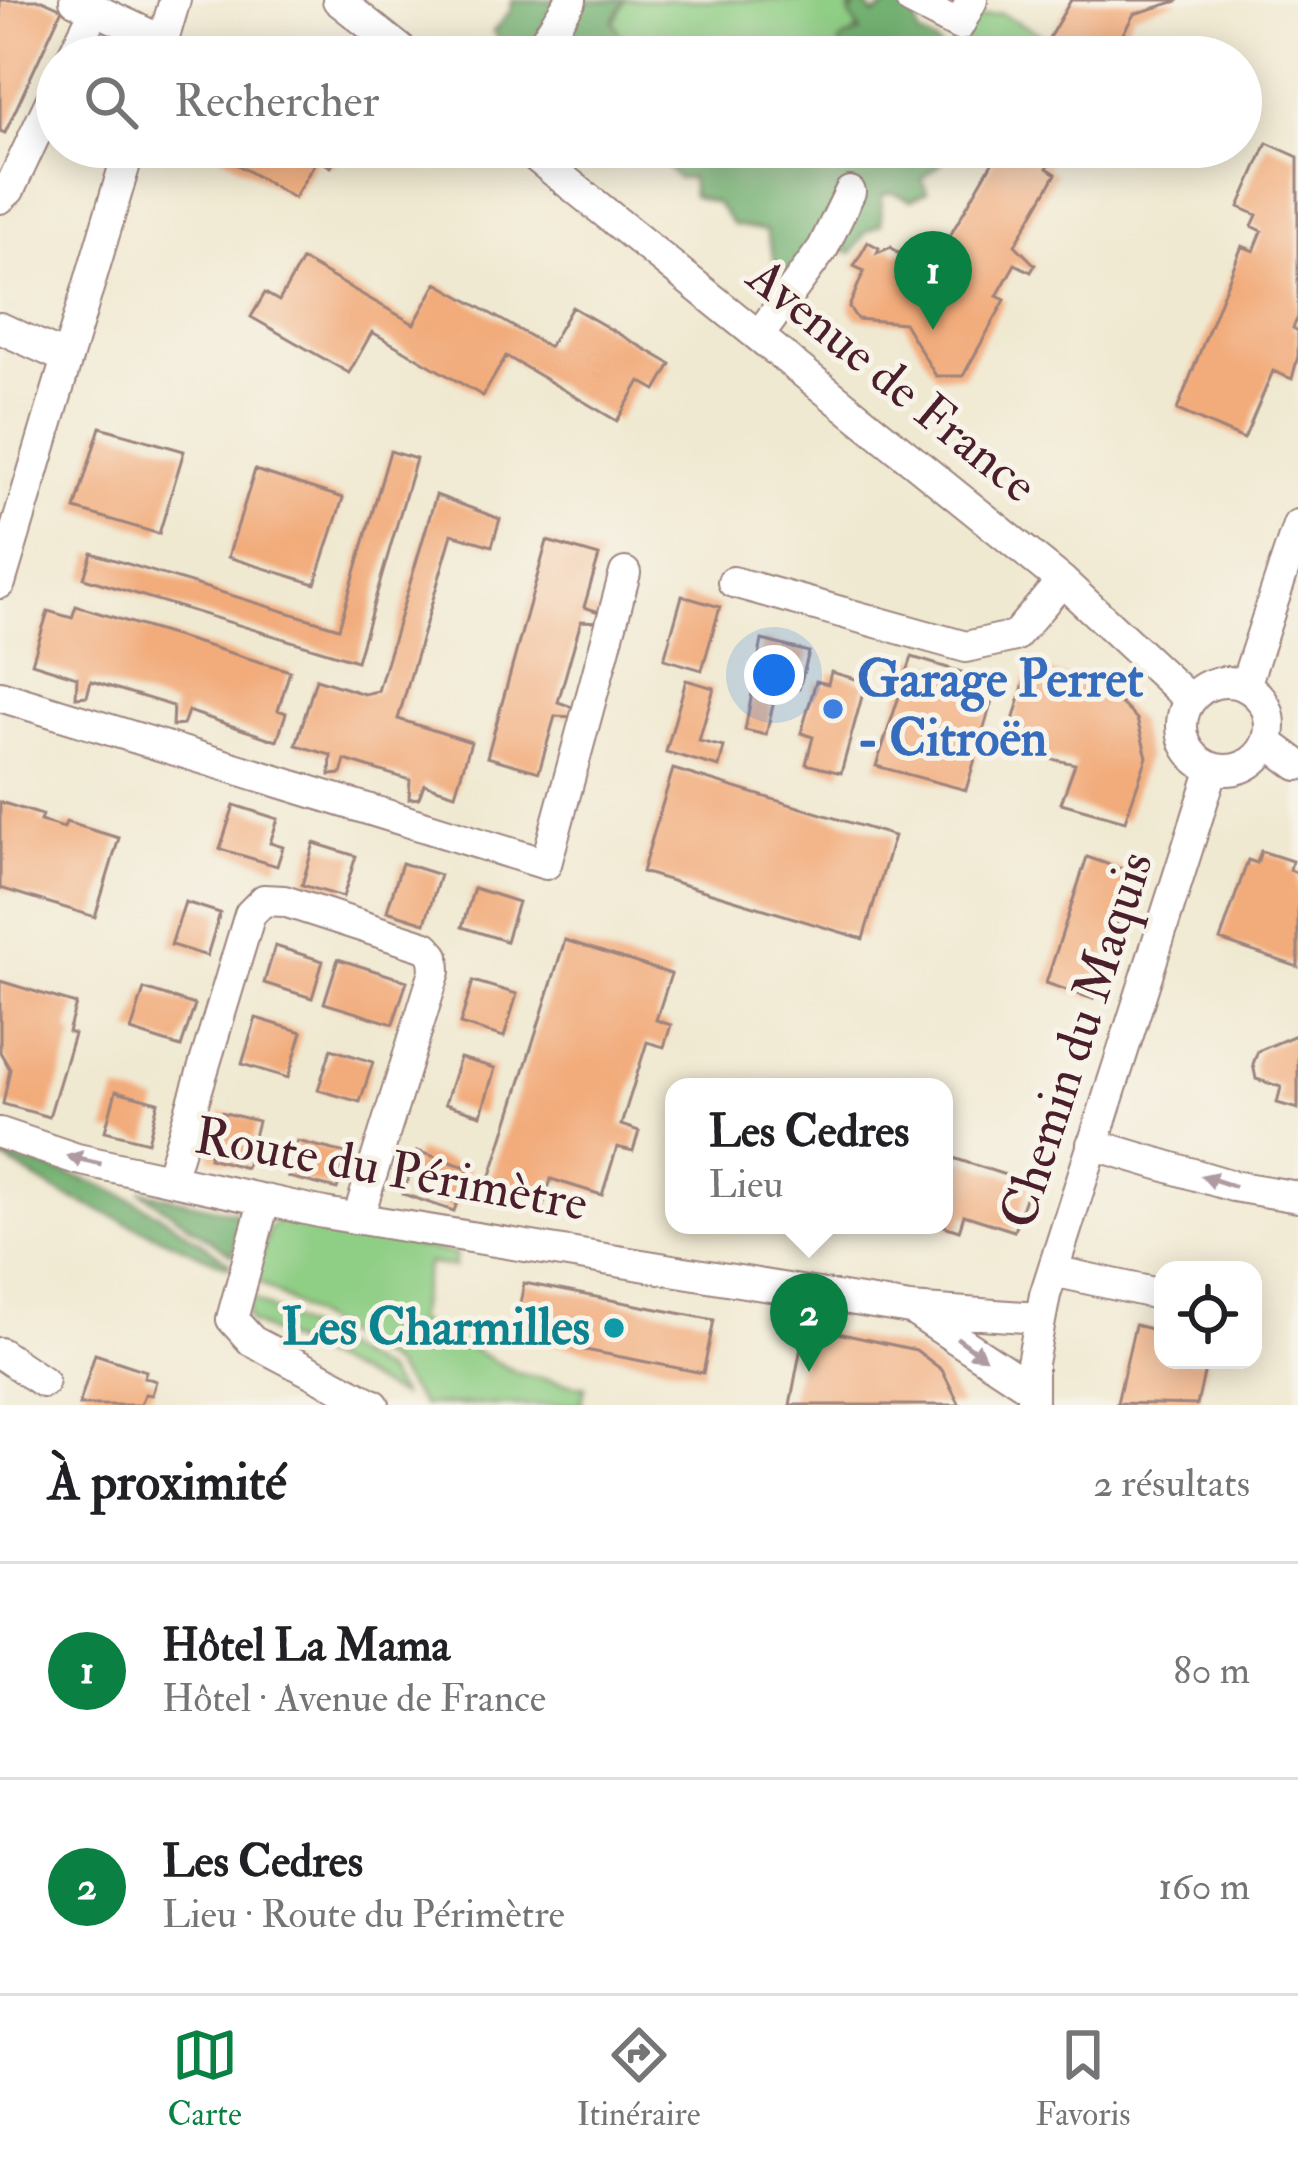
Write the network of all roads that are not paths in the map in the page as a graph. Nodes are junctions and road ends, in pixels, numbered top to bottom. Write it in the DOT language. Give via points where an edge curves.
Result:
graph roads {
  1 [pos="176,0"];
  2 [pos="338,0"];
  3 [pos="571,0"];
  4 [pos="911,0"];
  5 [pos="85,5"];
  6 [pos="963,20"];
  7 [pos="77,36"];
  8 [pos="138,36"];
  9 [pos="164,36"];
  10 [pos="383,36"];
  11 [pos="548,36"];
  12 [pos="36,133"];
  13 [pos="124,168"];
  14 [pos="551,168"];
  15 [pos="850,192"];
  16 [pos="0,198"];
  17 [pos="0,328"];
  18 [pos="760,334"];
  19 [pos="66,358"];
  20 [pos="12,501"];
  21 [pos="1298,525"];
  22 [pos="625,573"];
  23 [pos="1062,581"];
  24 [pos="734,582"];
  25 [pos="0,583"];
  26 [pos="1245,686"];
  27 [pos="0,696"];
  28 [pos="1190,700"];
  29 [pos="1268,742"];
  30 [pos="1298,764"];
  31 [pos="1214,768"];
  32 [pos="0,1133"];
  33 [pos="1092,1144"];
  34 [pos="170,1179"];
  35 [pos="1298,1197"];
  36 [pos="264,1202"];
  37 [pos="358,1218"];
  38 [pos="1053,1270"];
  39 [pos="1154,1293"];
  40 [pos="910,1309"];
  41 [pos="1037,1330"];
  42 [pos="0,1353"];
  43 [pos="43,1382"];
  44 [pos="1031,1397"];
  45 [pos="374,1405"];
  1 -- 9 [label="street"];
  2 -- 10 [label="street"];
  3 -- 11 [label="street"];
  4 -- 6 [label="street"];
  5 -- 7 [label="street"];
  5 -- 8 [label="street"];
  12 -- 16 [label="street"];
  13 -- 19 [label="street"];
  14 -- 18 [label="street, Avenue de France"];
  15 -- 18 [label="street" via="823,248"];
  17 -- 19 [label="street"];
  18 -- 23 [label="street, Avenue de France"];
  19 -- 20 [label="street"];
  20 -- 25 [label="street"];
  21 -- 26 [label="street"];
  22 -- 27 [label="street" via="546,864"];
  23 -- 24 [label="street" via="1015,636 966,647"];
  23 -- 28 [label="street, Avenue de France"];
  26 -- 28 [label="street" via="1212,684"];
  26 -- 29 [label="street" via="1268,713"];
  28 -- 31 [label="street" via="1185,742"];
  29 -- 30 [label="street"];
  29 -- 31 [label="street" via="1248,765"];
  31 -- 33 [label="street, Chemin du Maquis"];
  34 -- 32 [label="street, Route du Périmètre, one-way"];
  35 -- 33 [label="street, one-way"];
  33 -- 38 [label="street, Chemin du Maquis"];
  34 -- 36 [label="street, Route du Périmètre"];
  34 -- 37 [label="street" via="250,914 264,900 284,901 434,956"];
  36 -- 37 [label="street, Route du Périmètre"];
  36 -- 45 [label="street" via="232,1319 252,1341"];
  37 -- 40 [label="street, Route du Périmètre"];
  38 -- 39 [label="street"];
  38 -- 41 [label="street, Chemin du Maquis"];
  40 -- 41 [label="street, Route du Périmètre"];
  40 -- 44 [label="street, Route du Périmètre, one-way"];
  41 -- 44 [label="street, Route du Périmètre"];
  42 -- 43 [label="street"];
}
